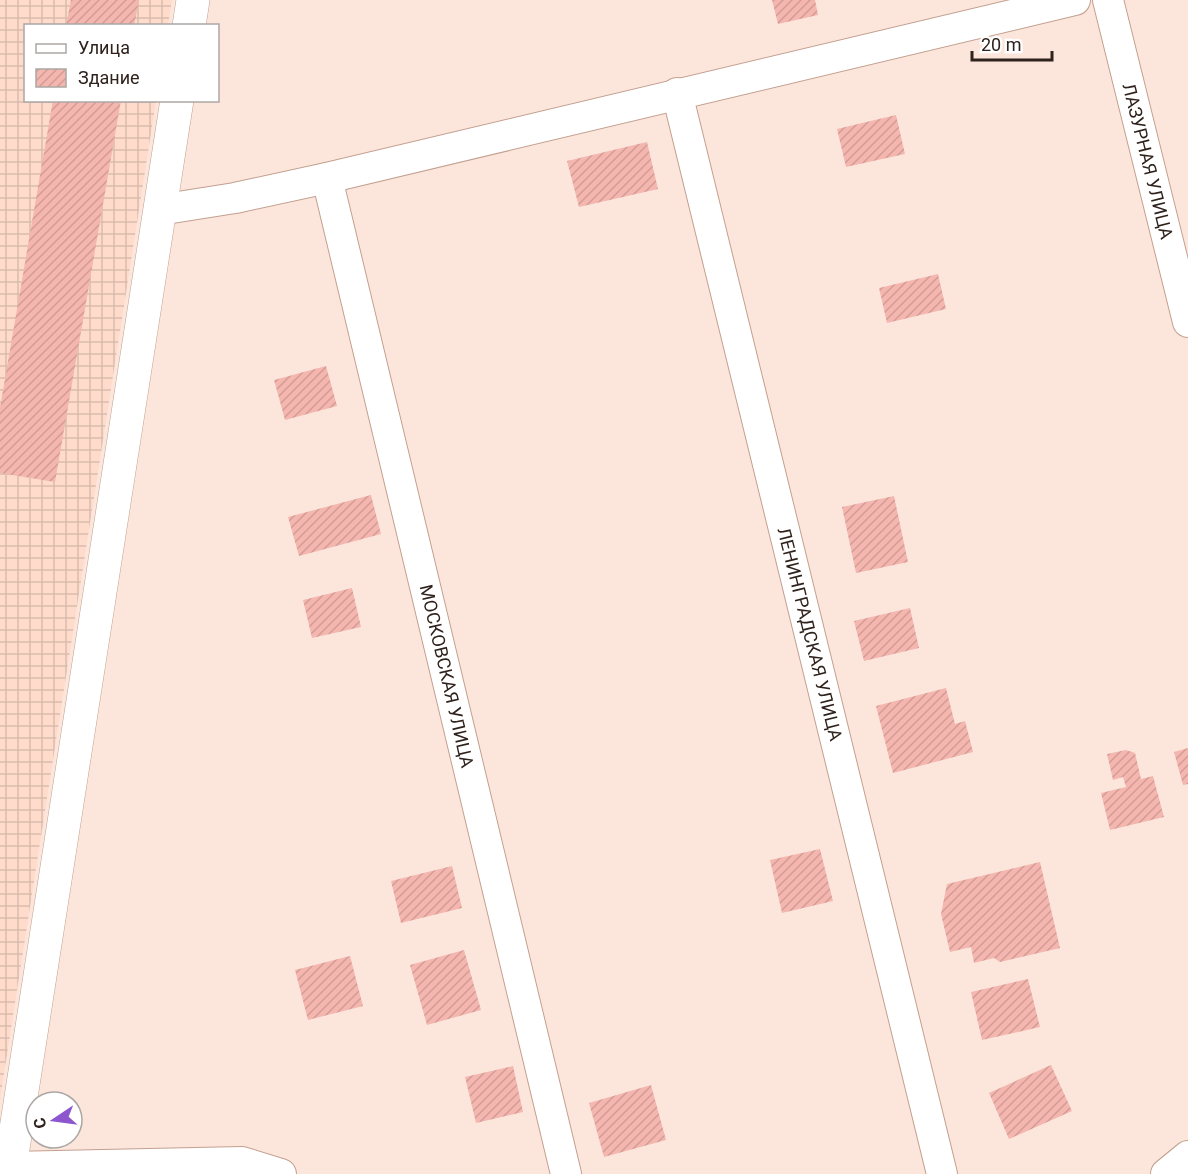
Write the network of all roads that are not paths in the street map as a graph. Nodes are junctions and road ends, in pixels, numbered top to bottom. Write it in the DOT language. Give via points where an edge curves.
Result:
graph roads {
  1 [pos="193,0"];
  2 [pos="1075,0"];
  3 [pos="1108,0"];
  4 [pos="189,24"];
  5 [pos="677,93"];
  6 [pos="177,102"];
  7 [pos="327,178"];
  8 [pos="159,210"];
  9 [pos="1188,322"];
  10 [pos="1188,1156"];
  11 [pos="10,1170"];
  12 [pos="281,1174"];
  13 [pos="566,1174"];
  14 [pos="942,1174"];
  15 [pos="1166,1174"];
  1 -- 4 [label="street"];
  2 -- 5 [label="street"];
  3 -- 9 [label="street, ЛАЗУРНАЯ УЛИЦА"];
  5 -- 7 [label="street"];
  5 -- 14 [label="street, ЛЕНИНГРАДСКАЯ УЛИЦА"];
  6 -- 8 [label="street"];
  7 -- 8 [label="street"];
  7 -- 13 [label="street, МОСКОВСКАЯ УЛИЦА"];
  8 -- 11 [label="street"];
  10 -- 15 [label="street"];
  11 -- 12 [label="street" via="242,1162"];
}
